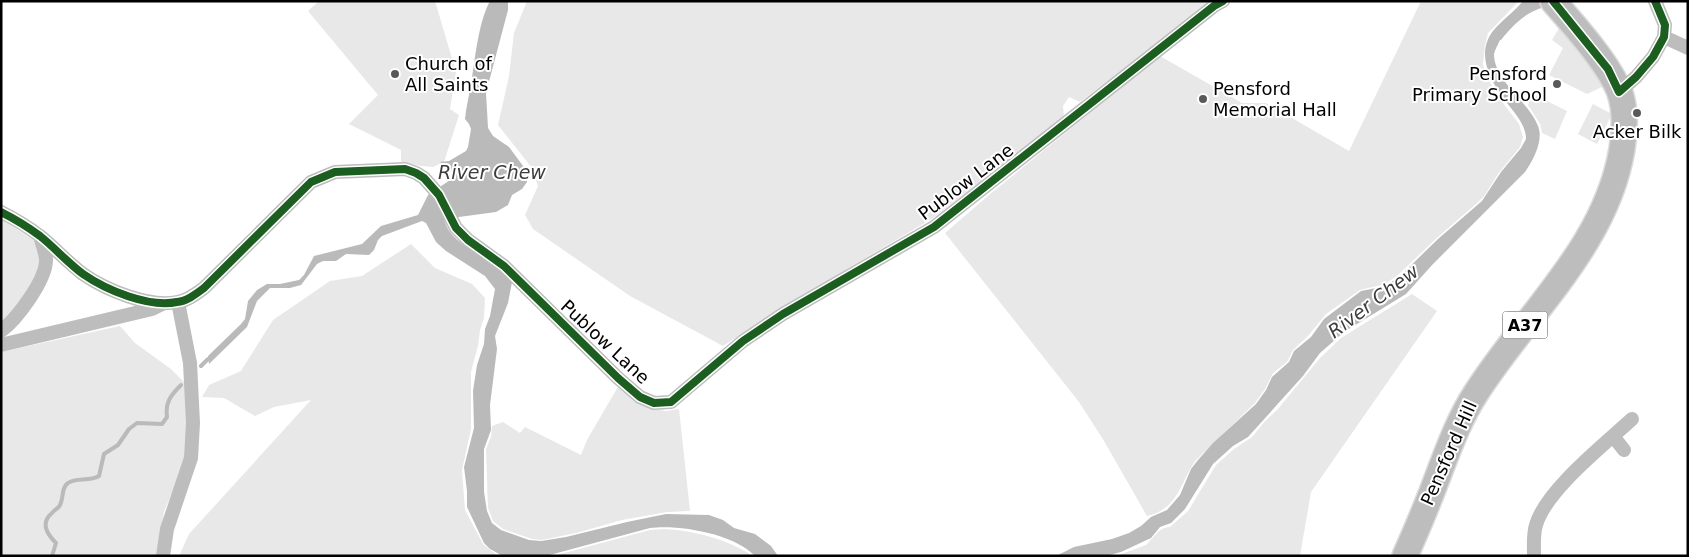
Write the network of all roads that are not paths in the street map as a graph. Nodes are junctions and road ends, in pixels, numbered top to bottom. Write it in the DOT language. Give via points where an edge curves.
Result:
graph roads {
  1 [pos="1223,1"];
  2 [pos="1655,1"];
  3 [pos="1554,2"];
  4 [pos="1664,37"];
  5 [pos="1688,48"];
  6 [pos="1619,92"];
  7 [pos="1,212"];
  8 [pos="40,236"];
  9 [pos="178,302"];
  10 [pos="163,303"];
  11 [pos="1,332"];
  12 [pos="1,345"];
  13 [pos="1632,419"];
  14 [pos="1613,436"];
  15 [pos="1624,450"];
  16 [pos="163,556"];
  17 [pos="1406,556"];
  18 [pos="1534,556"];
  1 -- 9 [label="street, Publow Lane" via="934,227 783,314 743,341 671,402 654,403 640,397 618,378 504,266 456,228 439,195 424,178 405,169 335,172 310,182 204,288"];
  2 -- 4 [label="street" via="1665,26"];
  3 -- 6 [label="highway, A37" via="1608,70"];
  4 -- 5 [label="street"];
  4 -- 6 [label="street" via="1653,57"];
  6 -- 17 [label="highway, Pensford Hill / A37" via="1624,111 1622,144 1614,184 1603,211 1573,261 1469,404"];
  7 -- 8 [label="street, Publow Lane"];
  8 -- 10 [label="street, Publow Lane" via="83,274 106,288 137,299"];
  8 -- 11 [label="street" via="46,260 40,279 13,322"];
  9 -- 10 [label="street, Publow Lane"];
  9 -- 16 [label="street" via="190,363 191,458 167,529"];
  10 -- 12 [label="street" via="152,309"];
  13 -- 14 [label="street"];
  14 -- 15 [label="street"];
  14 -- 18 [label="street" via="1560,486 1544,507 1535,526"];
}
